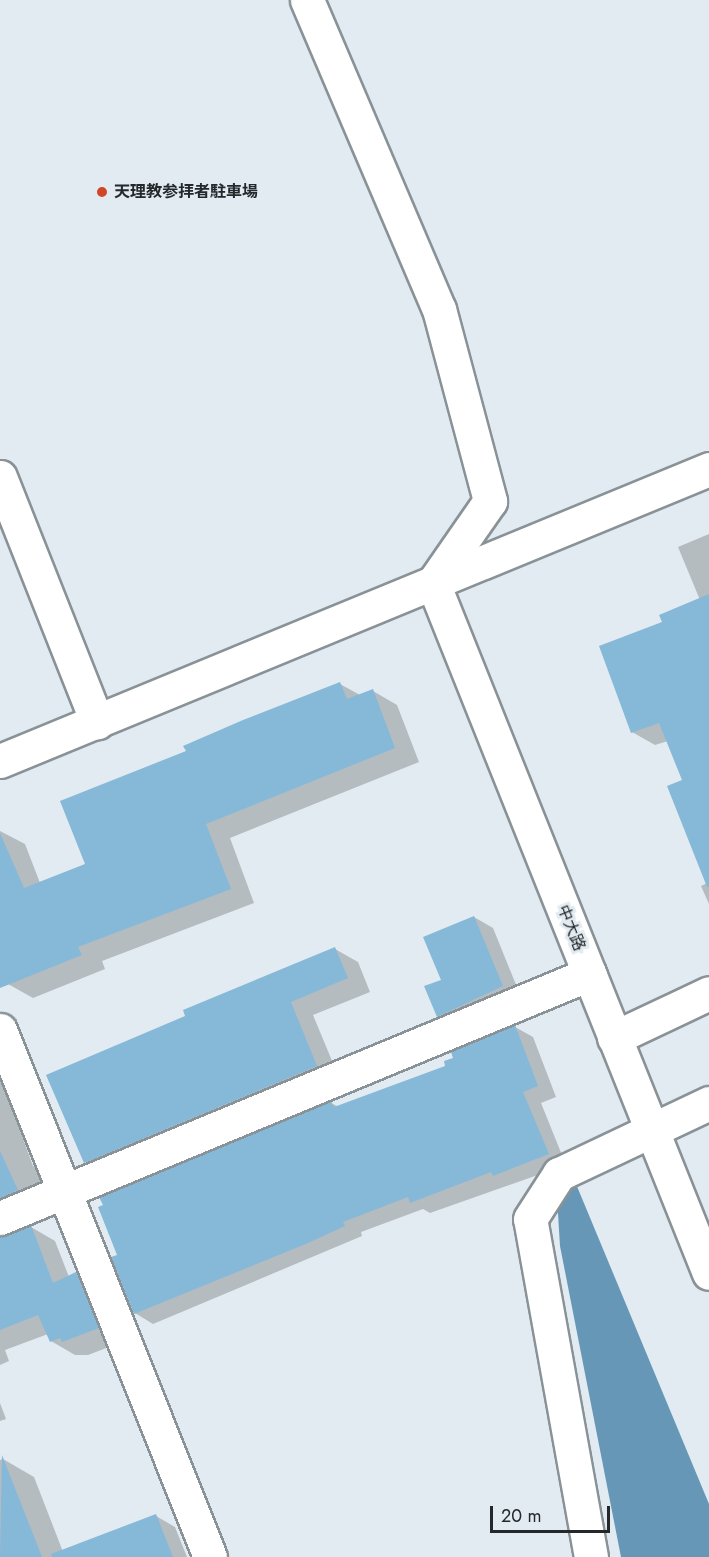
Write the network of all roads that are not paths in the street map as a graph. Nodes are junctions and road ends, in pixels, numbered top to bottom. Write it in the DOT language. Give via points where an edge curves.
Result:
graph roads {
  1 [pos="307,0"];
  2 [pos="709,469"];
  3 [pos="0,477"];
  4 [pos="433,583"];
  5 [pos="97,722"];
  6 [pos="0,761"];
  7 [pos="589,974"];
  8 [pos="709,993"];
  9 [pos="0,1030"];
  10 [pos="614,1038"];
  11 [pos="709,1103"];
  12 [pos="650,1128"];
  13 [pos="63,1194"];
  14 [pos="0,1218"];
  15 [pos="709,1273"];
  16 [pos="210,1557"];
  17 [pos="591,1557"];
  1 -- 4 [label="street" via="439,309 490,501"];
  2 -- 4 [label="street"];
  3 -- 5 [label="street"];
  4 -- 5 [label="street"];
  4 -- 7 [label="street, 中大路"];
  5 -- 6 [label="street"];
  7 -- 10 [label="street, 中大路"];
  7 -- 13 [label="street"];
  8 -- 10 [label="street"];
  9 -- 13 [label="street"];
  10 -- 12 [label="street, 中大路"];
  11 -- 12 [label="street"];
  12 -- 15 [label="street, 中大路"];
  12 -- 17 [label="street" via="559,1174 530,1220"];
  13 -- 14 [label="street"];
  13 -- 16 [label="street"];
}
